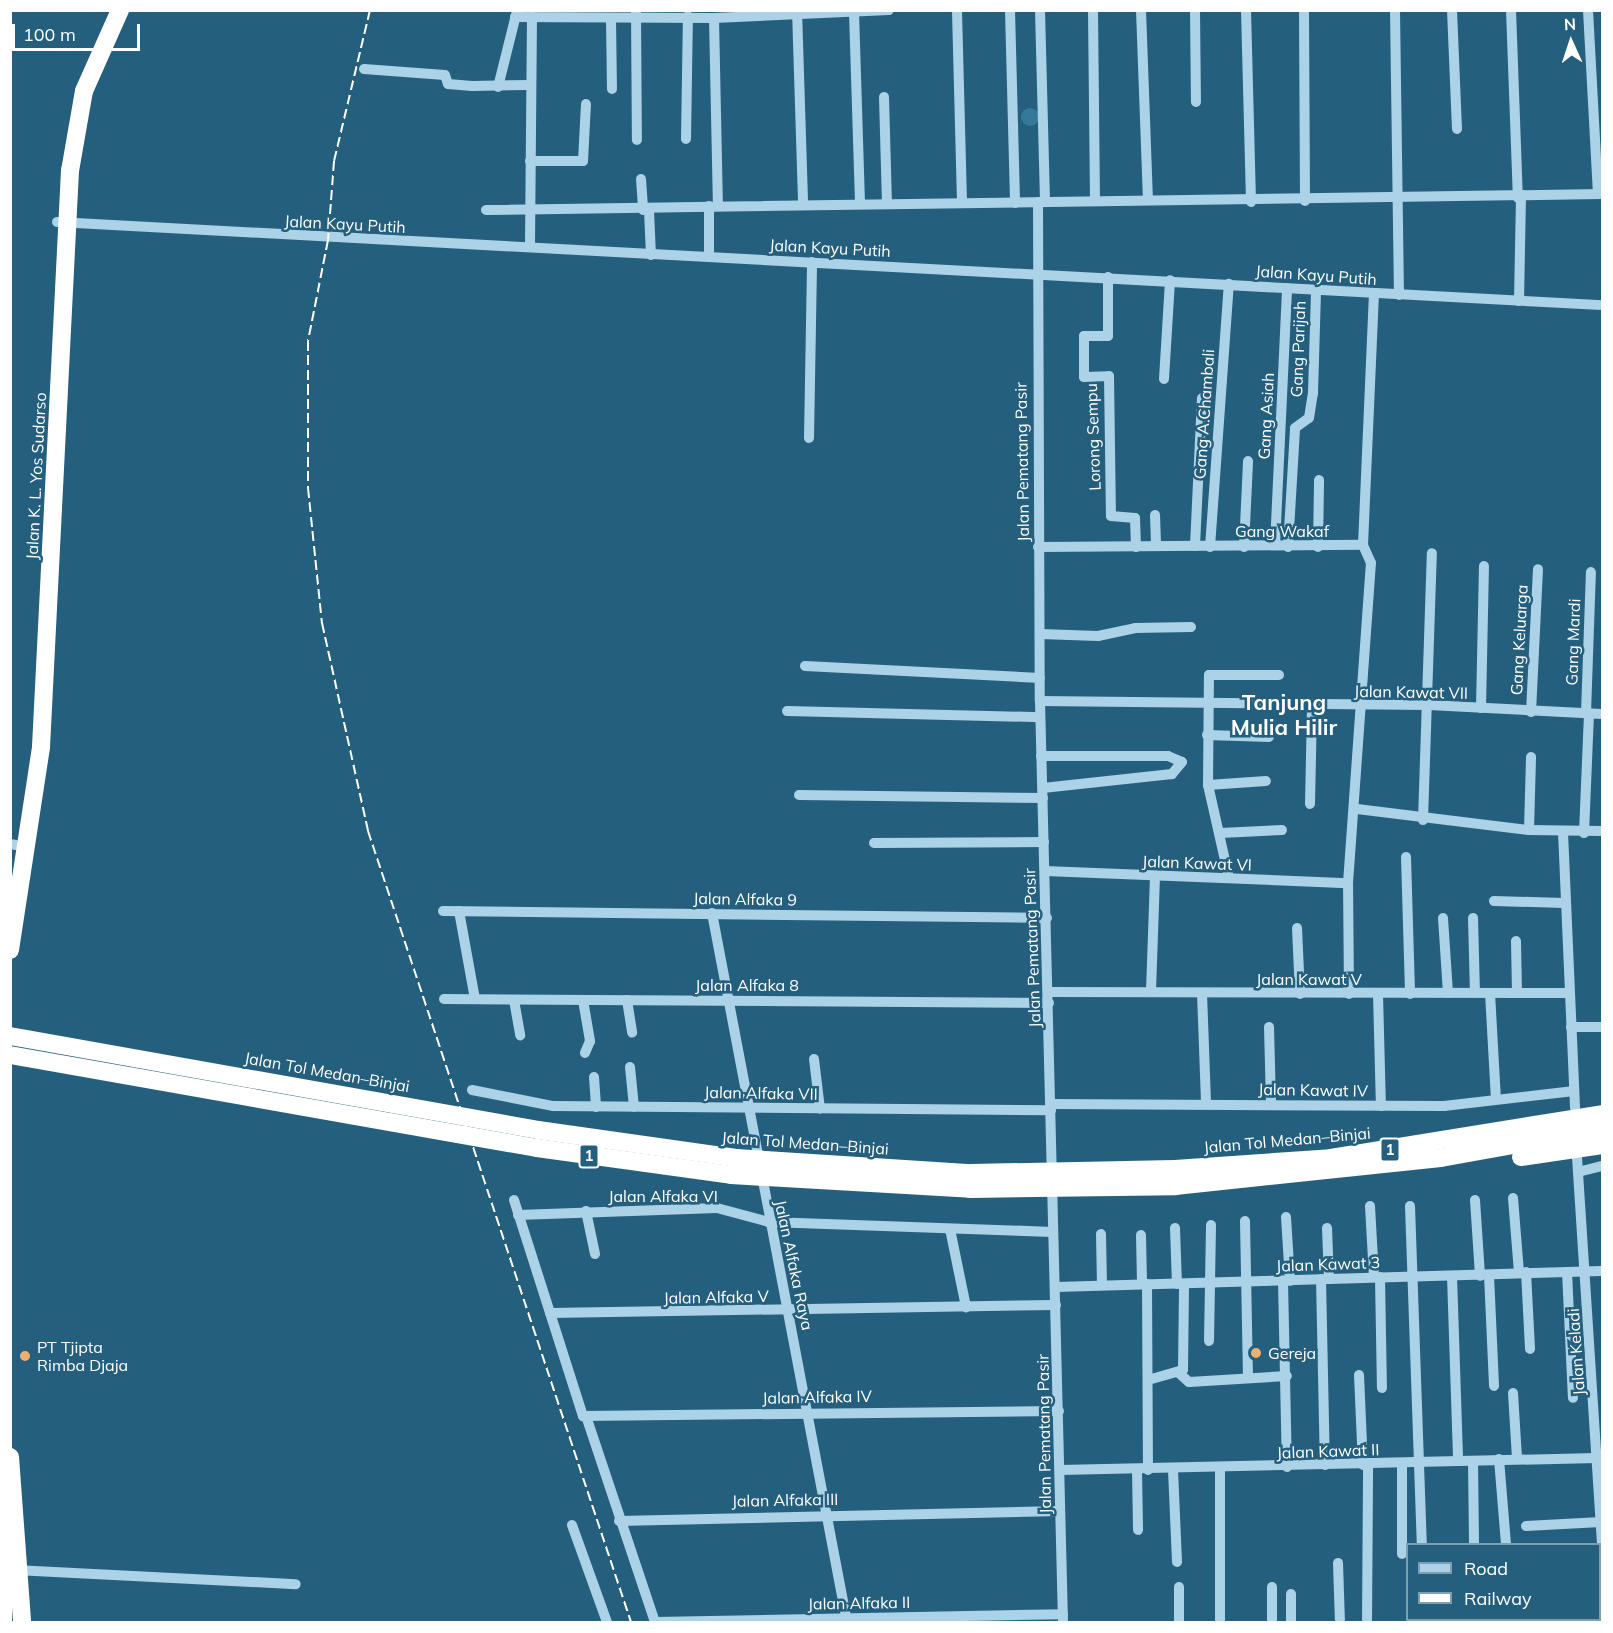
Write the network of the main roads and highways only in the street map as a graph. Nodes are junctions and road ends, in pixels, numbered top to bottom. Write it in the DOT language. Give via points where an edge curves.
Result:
graph roads {
  1 [pos="107,10"];
  2 [pos="120,10"];
  3 [pos="62,222"];
  4 [pos="13,844"];
  5 [pos="10,879"];
  6 [pos="10,950"];
  7 [pos="10,1036"];
  8 [pos="10,1055"];
  9 [pos="1602,1114"];
  10 [pos="1602,1130"];
  11 [pos="1602,1145"];
  12 [pos="1175,1177"];
  13 [pos="1247,1181"];
  14 [pos="10,1457"];
  15 [pos="14,1570"];
  16 [pos="10,1608"];
  17 [pos="12,1623"];
  18 [pos="22,1623"];
  1 -- 3 [label="highway, Jalan K. L. Yos Sudarso" via="87,49 68,118"];
  2 -- 3 [label="highway, Jalan K. L. Yos Sudarso" via="84,91"];
  3 -- 4 [label="highway, Jalan K. L. Yos Sudarso" via="32,712"];
  3 -- 6 [label="highway, Jalan K. L. Yos Sudarso" via="41,747"];
  4 -- 5 [label="highway, Jalan K. L. Yos Sudarso"];
  7 -- 12 [label="highway, Jalan Tol Medan–Binjai / 1, bridge" via="538,1130 735,1158 971,1173"];
  8 -- 12 [label="highway, Jalan Tol Medan–Binjai / 1, bridge" via="537,1148 731,1175 971,1189"];
  9 -- 12 [label="highway, Jalan Tol Medan–Binjai / 1" via="1331,1158"];
  10 -- 13 [label="highway, Jalan Tol Medan–Binjai / 1" via="1442,1158"];
  11 -- 13 [label="highway" via="1356,1175"];
  12 -- 13 [label="highway, Jalan Tol Medan–Binjai / 1"];
  14 -- 15 [label="highway"];
  15 -- 18 [label="highway"];
  16 -- 17 [label="highway"];
}
